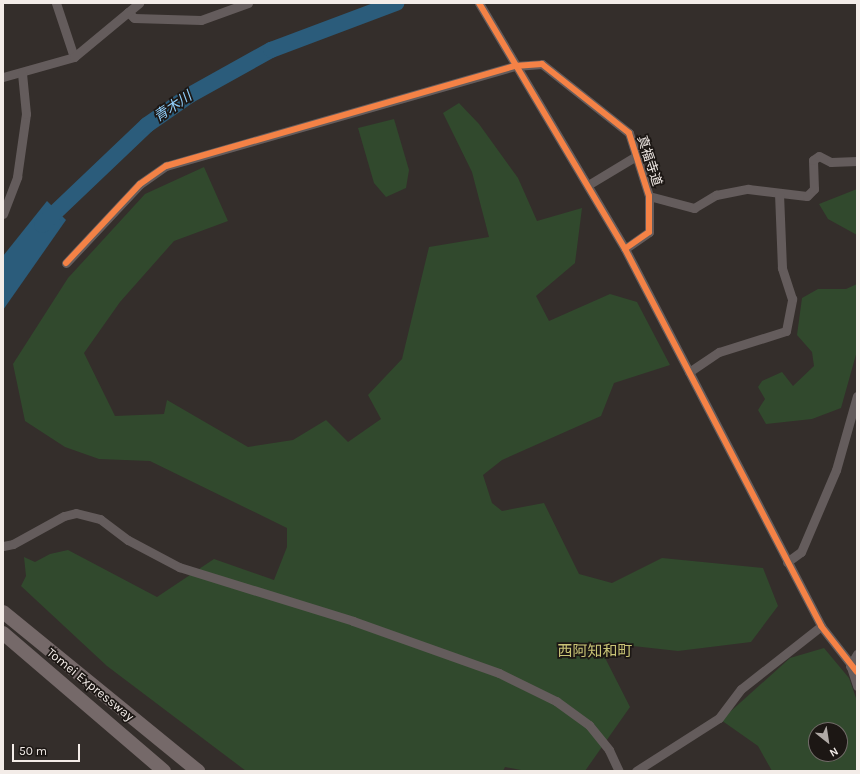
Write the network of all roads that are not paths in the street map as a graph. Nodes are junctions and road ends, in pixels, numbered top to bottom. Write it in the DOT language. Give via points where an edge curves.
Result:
graph roads {
  1 [pos="56,3"];
  2 [pos="139,3"];
  3 [pos="248,3"];
  4 [pos="479,3"];
  5 [pos="128,12"];
  6 [pos="74,57"];
  7 [pos="515,66"];
  8 [pos="22,73"];
  9 [pos="3,77"];
  10 [pos="636,156"];
  11 [pos="857,161"];
  12 [pos="588,186"];
  13 [pos="780,194"];
  14 [pos="649,196"];
  15 [pos="3,214"];
  16 [pos="625,249"];
  17 [pos="66,263"];
  18 [pos="689,372"];
  19 [pos="857,396"];
  20 [pos="3,546"];
  21 [pos="788,562"];
  22 [pos="3,612"];
  23 [pos="821,626"];
  24 [pos="3,633"];
  25 [pos="857,654"];
  26 [pos="854,669"];
  27 [pos="857,686"];
  28 [pos="164,771"];
  29 [pos="198,771"];
  30 [pos="619,771"];
  31 [pos="636,771"];
  1 -- 6 [label="street"];
  2 -- 5 [label="street"];
  3 -- 5 [label="street" via="201,20 134,18"];
  4 -- 7 [label="street"];
  5 -- 6 [label="street"];
  6 -- 8 [label="street"];
  7 -- 10 [label="street, 真福寺道" via="542,64 629,133"];
  7 -- 12 [label="street"];
  7 -- 17 [label="street, 真福寺道" via="166,166 140,184"];
  8 -- 9 [label="street"];
  8 -- 15 [label="street" via="26,114 17,177"];
  10 -- 12 [label="street"];
  10 -- 14 [label="street, 真福寺道"];
  11 -- 13 [label="street" via="831,162 819,156 814,160 814,189 807,196"];
  12 -- 16 [label="street"];
  13 -- 14 [label="street" via="748,189 716,195 694,208"];
  13 -- 18 [label="street" via="782,268 792,299 786,331 718,352"];
  14 -- 16 [label="street, 真福寺道" via="649,232"];
  16 -- 18 [label="street"];
  18 -- 21 [label="street"];
  19 -- 21 [label="street" via="836,470 800,552"];
  20 -- 30 [label="street" via="14,544 64,516 90,515 179,566 353,621 499,673 556,702 589,725 609,750"];
  21 -- 23 [label="street"];
  22 -- 29 [label="highway, Tomei Expressway"];
  23 -- 26 [label="street"];
  23 -- 31 [label="street" via="741,689 719,718"];
  24 -- 28 [label="highway, Tomei Expressway"];
  25 -- 26 [label="street"];
  26 -- 27 [label="street"];
}
